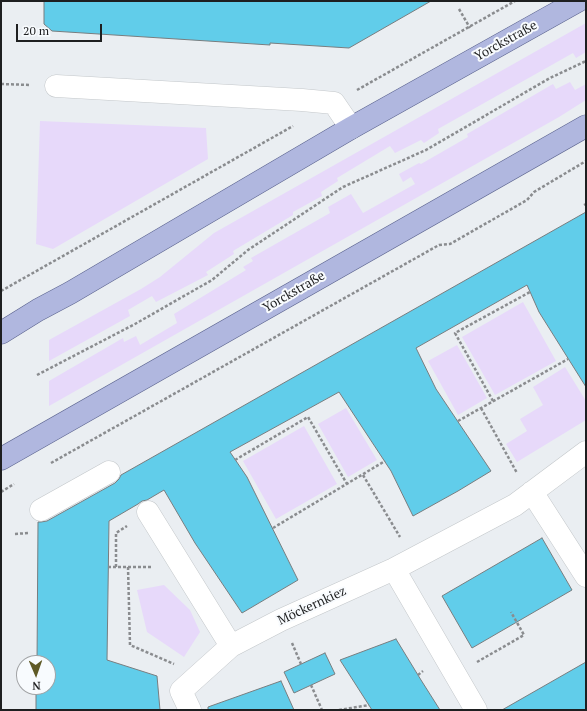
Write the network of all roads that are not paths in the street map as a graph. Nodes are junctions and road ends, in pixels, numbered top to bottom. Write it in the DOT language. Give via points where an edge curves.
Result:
graph roads {
  1 [pos="578,1"];
  2 [pos="56,86"];
  3 [pos="586,126"];
  4 [pos="351,128"];
  5 [pos="1,333"];
  6 [pos="586,452"];
  7 [pos="1,459"];
  8 [pos="109,472"];
  9 [pos="532,492"];
  10 [pos="40,510"];
  11 [pos="148,512"];
  12 [pos="394,569"];
  13 [pos="586,576"];
  14 [pos="231,646"];
  15 [pos="190,710"];
  16 [pos="476,710"];
  1 -- 4 [label="main road, Yorckstraße"];
  2 -- 4 [label="street" via="334,103"];
  3 -- 7 [label="main road, Yorckstraße"];
  4 -- 5 [label="main road, Yorckstraße"];
  6 -- 9 [label="street, Möckernkiez"];
  8 -- 10 [label="street"];
  9 -- 12 [label="street, Möckernkiez" via="515,505"];
  9 -- 13 [label="street"];
  11 -- 14 [label="street"];
  12 -- 14 [label="street, Möckernkiez" via="281,620"];
  12 -- 16 [label="street"];
  14 -- 15 [label="street, Möckernkiez" via="181,691"];
}
